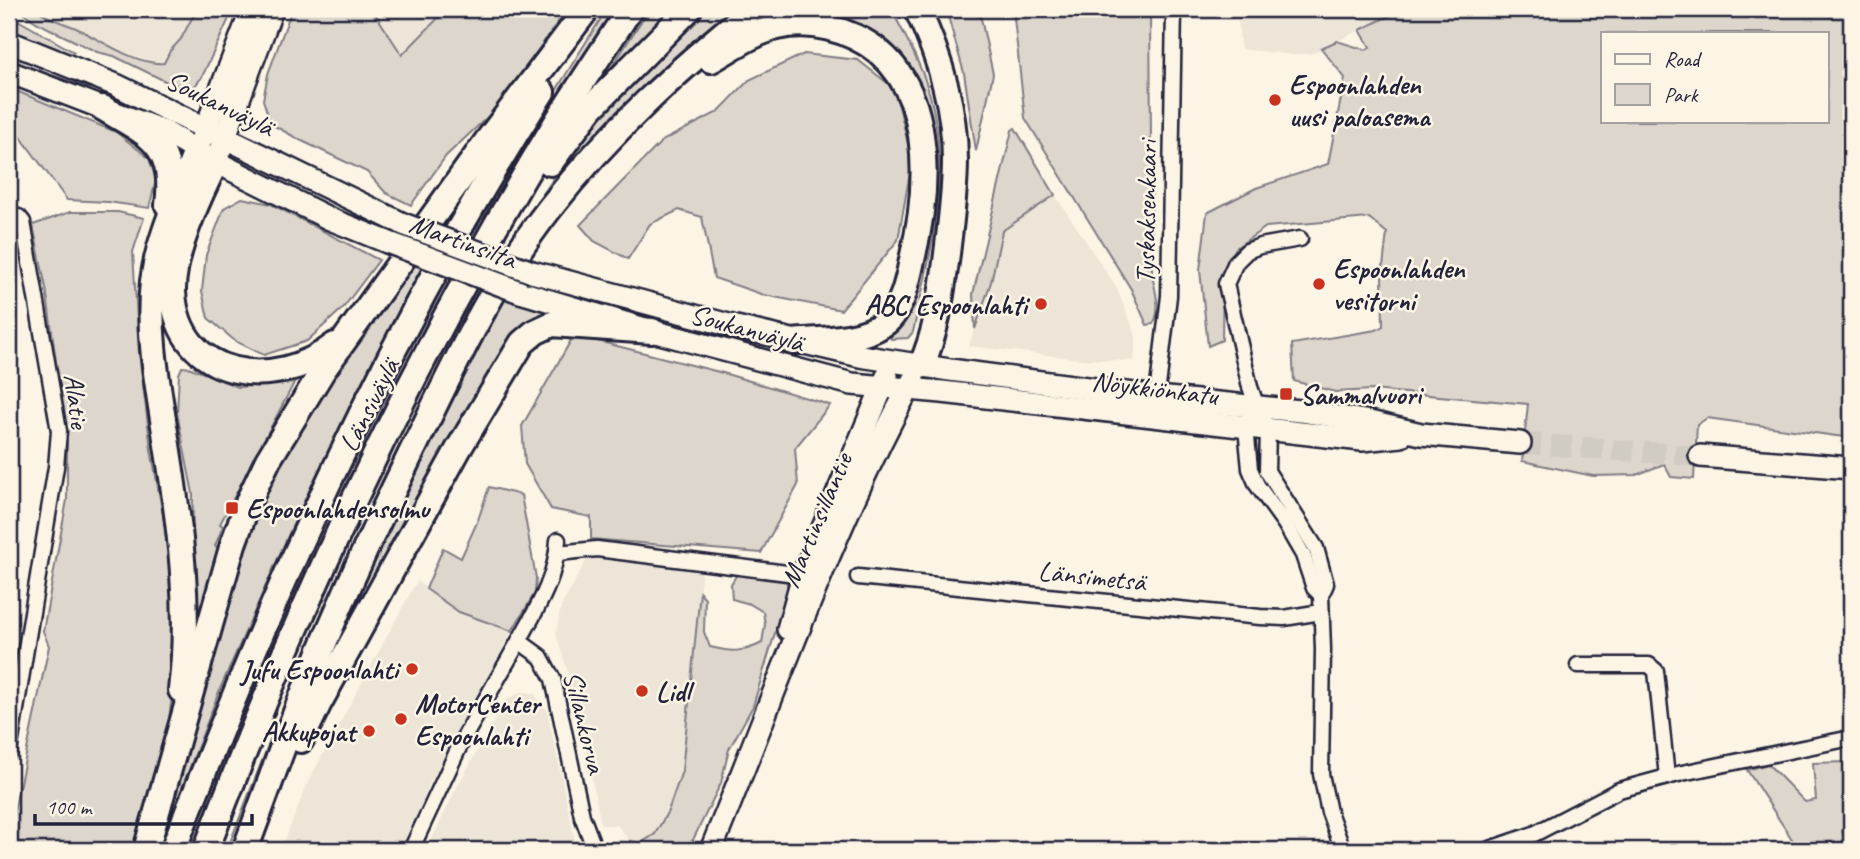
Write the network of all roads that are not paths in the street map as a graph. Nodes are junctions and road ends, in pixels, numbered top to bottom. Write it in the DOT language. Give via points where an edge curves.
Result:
graph roads {
  1 [pos="252,9"];
  2 [pos="272,9"];
  3 [pos="587,9"];
  4 [pos="596,9"];
  5 [pos="630,9"];
  6 [pos="689,9"];
  7 [pos="753,9"];
  8 [pos="917,9"];
  9 [pos="1174,9"];
  10 [pos="9,42"];
  11 [pos="9,72"];
  12 [pos="103,108"];
  13 [pos="635,111"];
  14 [pos="211,144"];
  15 [pos="9,215"];
  16 [pos="403,224"];
  17 [pos="165,234"];
  18 [pos="1300,239"];
  19 [pos="387,242"];
  20 [pos="477,262"];
  21 [pos="532,272"];
  22 [pos="520,292"];
  23 [pos="355,325"];
  24 [pos="652,331"];
  25 [pos="792,342"];
  26 [pos="892,361"];
  27 [pos="921,366"];
  28 [pos="882,387"];
  29 [pos="908,389"];
  30 [pos="1156,406"];
  31 [pos="1256,407"];
  32 [pos="1247,427"];
  33 [pos="1269,429"];
  34 [pos="1421,434"];
  35 [pos="1520,443"];
  36 [pos="1700,456"];
  37 [pos="1851,468"];
  38 [pos="803,575"];
  39 [pos="858,577"];
  40 [pos="1321,595"];
  41 [pos="1321,612"];
  42 [pos="519,641"];
  43 [pos="1578,665"];
  44 [pos="770,699"];
  45 [pos="1851,738"];
  46 [pos="9,752"];
  47 [pos="170,763"];
  48 [pos="1667,776"];
  49 [pos="246,848"];
  50 [pos="146,850"];
  51 [pos="173,850"];
  52 [pos="206,850"];
  53 [pos="411,850"];
  54 [pos="595,850"];
  55 [pos="711,850"];
  56 [pos="1343,850"];
  57 [pos="1487,850"];
  1 -- 14 [label="main road"];
  2 -- 14 [label="main road"];
  3 -- 23 [label="highway"];
  4 -- 51 [label="highway, Länsiväylä" via="471,212 380,380 278,592"];
  5 -- 20 [label="highway, Länsiväylä" via="558,121"];
  6 -- 20 [label="highway" via="591,108"];
  7 -- 13 [label="highway"];
  8 -- 27 [label="highway" via="946,90 955,159 943,279 930,348"];
  9 -- 30 [label="street, Tyskaksenkaari" via="1169,296"];
  10 -- 14 [label="main road, Soukanväylä" via="116,85"];
  11 -- 12 [label="main road, Soukanväylä"];
  12 -- 14 [label="main road, Soukanväylä"];
  12 -- 17 [label="highway" via="161,148 171,186"];
  13 -- 25 [label="highway" via="668,94 718,56 778,27 816,25 841,30 873,47 901,78 917,116 924,158 917,243 899,303 884,323 869,331"];
  13 -- 49 [label="highway" via="523,244 455,363 384,507 304,691"];
  14 -- 16 [label="main road, Soukanväylä"];
  14 -- 17 [label="highway"];
  14 -- 19 [label="main road, Soukanväylä" via="330,219"];
  14 -- 23 [label="highway" via="202,189 174,274 175,308 190,339 229,369 261,374 318,358"];
  15 -- 46 [label="street, Alatie" via="23,222 59,431"];
  16 -- 21 [label="main road, Martinsilta, bridge"];
  17 -- 47 [label="highway" via="154,279 152,332 184,589 184,670"];
  18 -- 31 [label="street" via="1247,251 1226,284"];
  19 -- 22 [label="main road, Martinsilta, bridge"];
  20 -- 52 [label="highway, Länsiväylä" via="407,393 316,583 265,696"];
  21 -- 25 [label="main road, Soukanväylä"];
  22 -- 24 [label="main road, Soukanväylä"];
  23 -- 47 [label="highway" via="289,422 248,500"];
  24 -- 28 [label="main road, Soukanväylä" via="832,379"];
  24 -- 49 [label="highway" via="552,324 522,343 319,703"];
  25 -- 26 [label="main road, Soukanväylä"];
  26 -- 27 [label="main road, Nöykkiönkatu"];
  26 -- 28 [label="main road, Martinsillantie"];
  27 -- 29 [label="main road, Martinsillantie"];
  27 -- 30 [label="main road, Nöykkiönkatu"];
  28 -- 29 [label="main road, Nöykkiönkatu"];
  28 -- 38 [label="main road, Martinsillantie"];
  29 -- 30 [label="main road, Nöykkiönkatu"];
  29 -- 44 [label="main road, Martinsillantie" via="851,504"];
  30 -- 31 [label="main road, Nöykkiönkatu"];
  30 -- 32 [label="main road, Nöykkiönkatu"];
  31 -- 32 [label="street"];
  31 -- 33 [label="street"];
  31 -- 34 [label="main road, Nöykkiönkatu" via="1365,421"];
  32 -- 33 [label="main road, Nöykkiönkatu"];
  32 -- 40 [label="street" via="1250,469 1257,485 1285,524"];
  33 -- 34 [label="main road, Nöykkiönkatu" via="1362,440"];
  33 -- 40 [label="street" via="1267,471 1316,548 1326,584"];
  34 -- 35 [label="main road, Nöykkiönkatu"];
  36 -- 37 [label="main road"];
  38 -- 42 [label="street" via="558,547 549,586"];
  38 -- 44 [label="main road, Martinsillantie"];
  39 -- 41 [label="street, Länsimetsä" via="1260,617"];
  40 -- 41 [label="street"];
  41 -- 56 [label="street" via="1321,774"];
  42 -- 53 [label="street" via="461,741"];
  42 -- 54 [label="street, Sillankorva" via="541,657 554,679 582,816"];
  43 -- 48 [label="street" via="1649,666 1656,671"];
  44 -- 55 [label="main road, Martinsillantie"];
  45 -- 48 [label="street"];
  47 -- 50 [label="highway"];
  48 -- 57 [label="street" via="1619,790 1534,834"];
}
